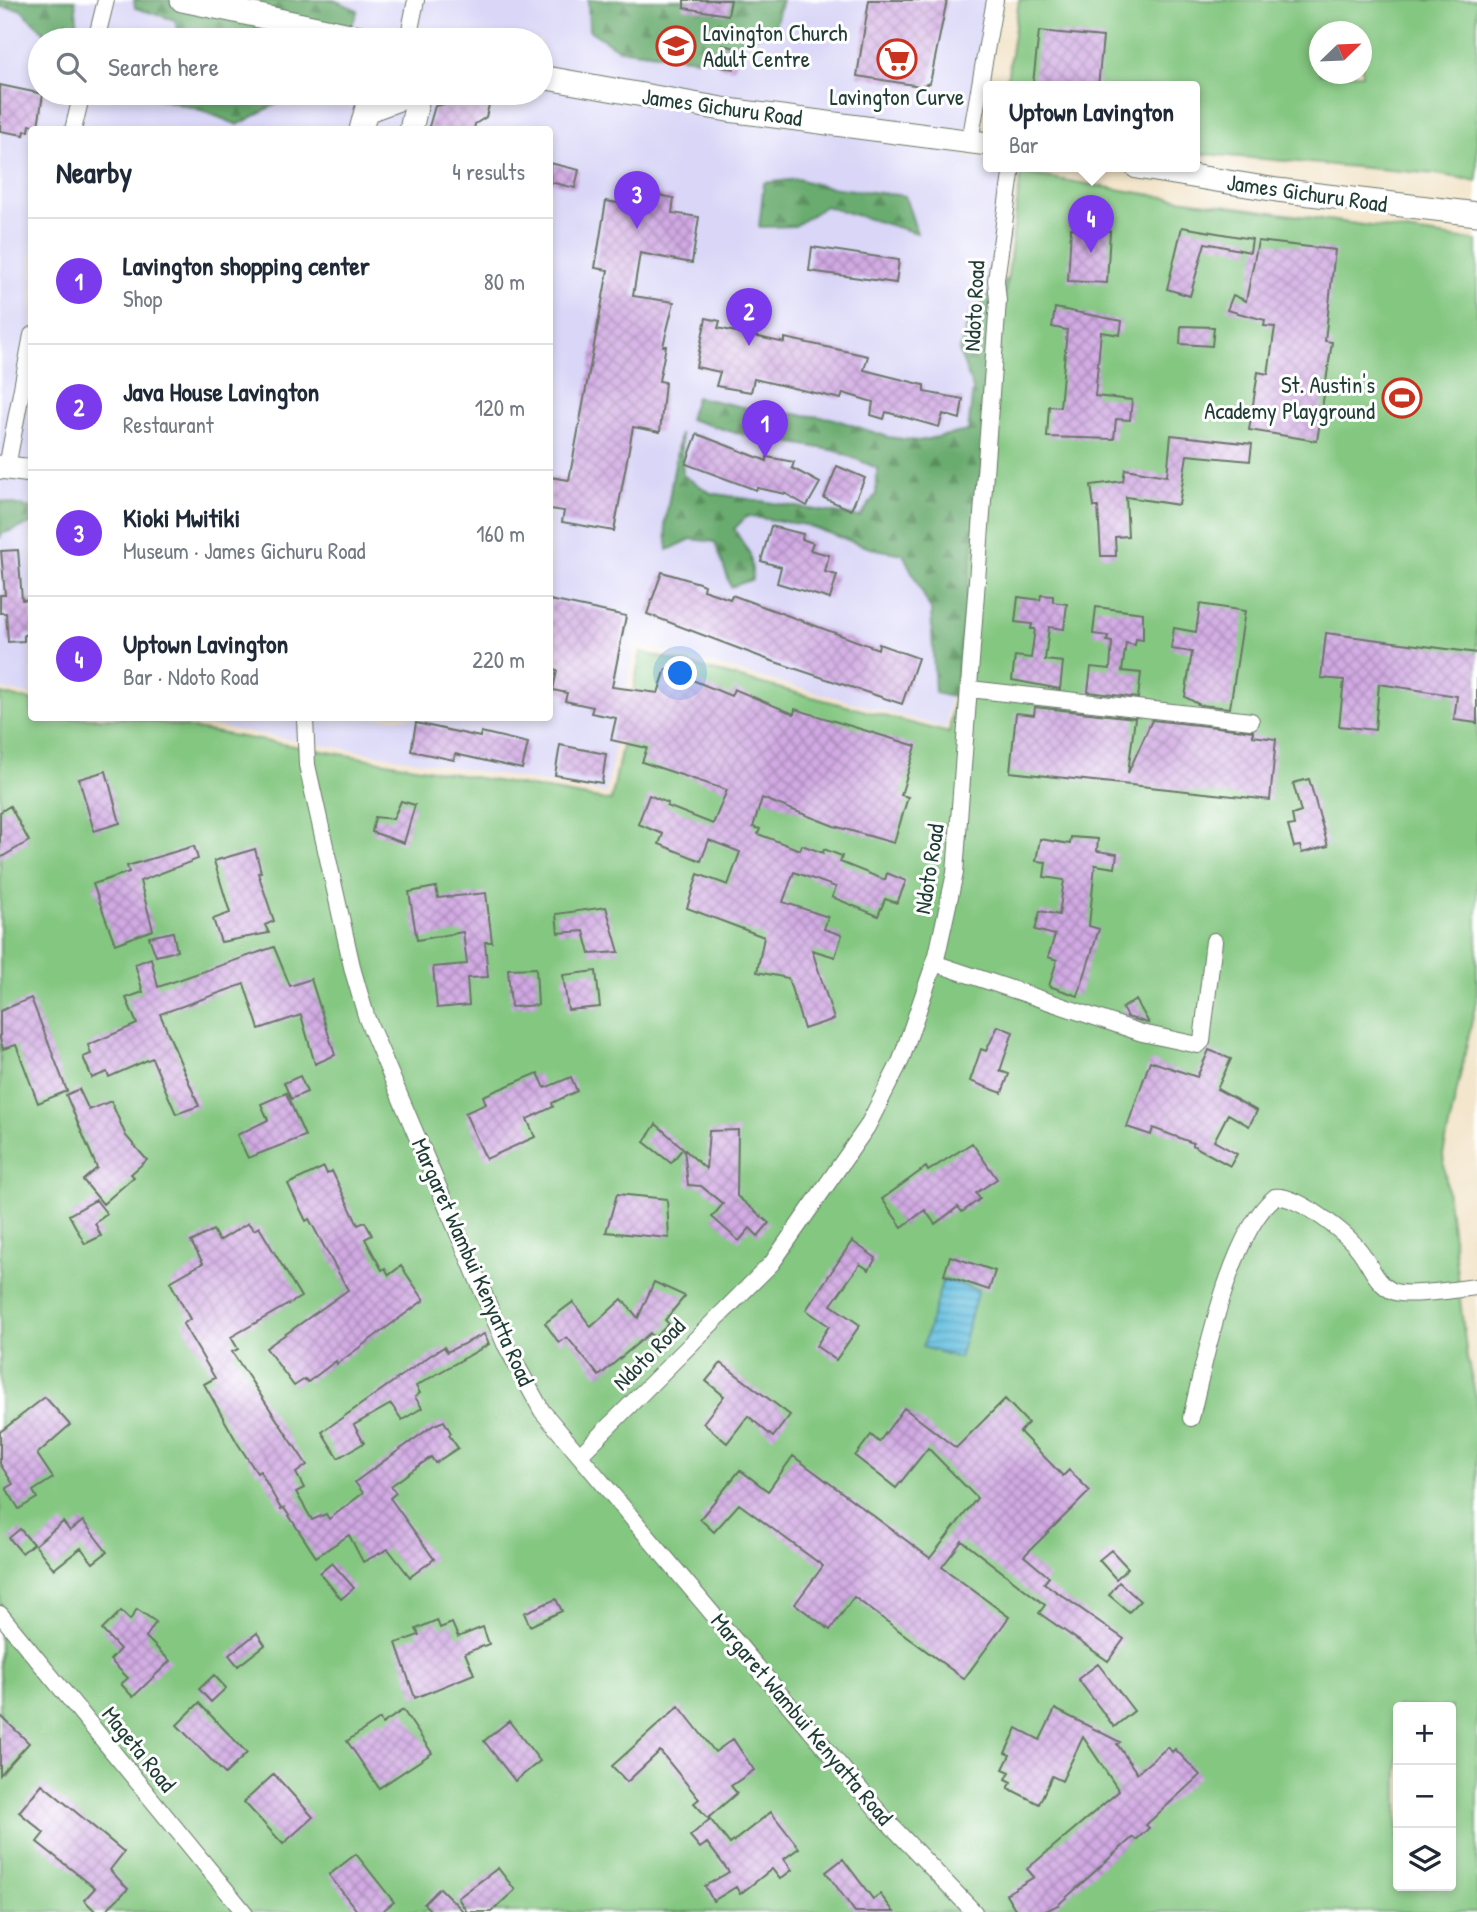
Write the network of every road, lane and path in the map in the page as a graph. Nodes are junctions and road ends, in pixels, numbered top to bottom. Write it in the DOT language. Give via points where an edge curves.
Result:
graph roads {
  1 [pos="106,0"];
  2 [pos="182,0"];
  3 [pos="416,0"];
  4 [pos="995,0"];
  5 [pos="99,28"];
  6 [pos="316,28"];
  7 [pos="410,28"];
  8 [pos="553,79"];
  9 [pos="986,81"];
  10 [pos="79,105"];
  11 [pos="383,105"];
  12 [pos="415,105"];
  13 [pos="983,106"];
  14 [pos="74,126"];
  15 [pos="362,126"];
  16 [pos="412,126"];
  17 [pos="979,142"];
  18 [pos="1011,172"];
  19 [pos="1167,172"];
  20 [pos="1477,214"];
  21 [pos="28,354"];
  22 [pos="4,467"];
  23 [pos="28,470"];
  24 [pos="970,689"];
  25 [pos="305,721"];
  26 [pos="1251,721"];
  27 [pos="1214,941"];
  28 [pos="934,963"];
  29 [pos="1477,1287"];
  30 [pos="1191,1419"];
  31 [pos="580,1455"];
  32 [pos="0,1614"];
  33 [pos="244,1912"];
  34 [pos="974,1912"];
  1 -- 5 [label="street"];
  2 -- 6 [label="main road"];
  3 -- 7 [label="street"];
  4 -- 9 [label="street"];
  8 -- 17 [label="main road, James Gichuru Road" via="728,110"];
  10 -- 14 [label="street"];
  11 -- 15 [label="main road" via="366,111"];
  12 -- 16 [label="main road"];
  13 -- 17 [label="street"];
  18 -- 24 [label="street, Ndoto Road" via="996,280"];
  19 -- 20 [label="main road, James Gichuru Road"];
  21 -- 22 [label="street"];
  22 -- 23 [label="main road"];
  24 -- 26 [label="street"];
  24 -- 28 [label="street, Ndoto Road" via="956,873"];
  25 -- 31 [label="street, Margaret Wambui Kenyatta Road" via="310,776 367,1019 505,1344 542,1411"];
  27 -- 28 [label="street" via="1198,1045 1142,1033"];
  28 -- 31 [label="street, Ndoto Road" via="901,1060 872,1117 772,1263"];
  29 -- 30 [label="street" via="1395,1292 1380,1281 1349,1241 1296,1200 1275,1197 1257,1218 1226,1282"];
  31 -- 34 [label="street, Margaret Wambui Kenyatta Road" via="886,1819"];
  32 -- 33 [label="street, Mageta Road"];
}
